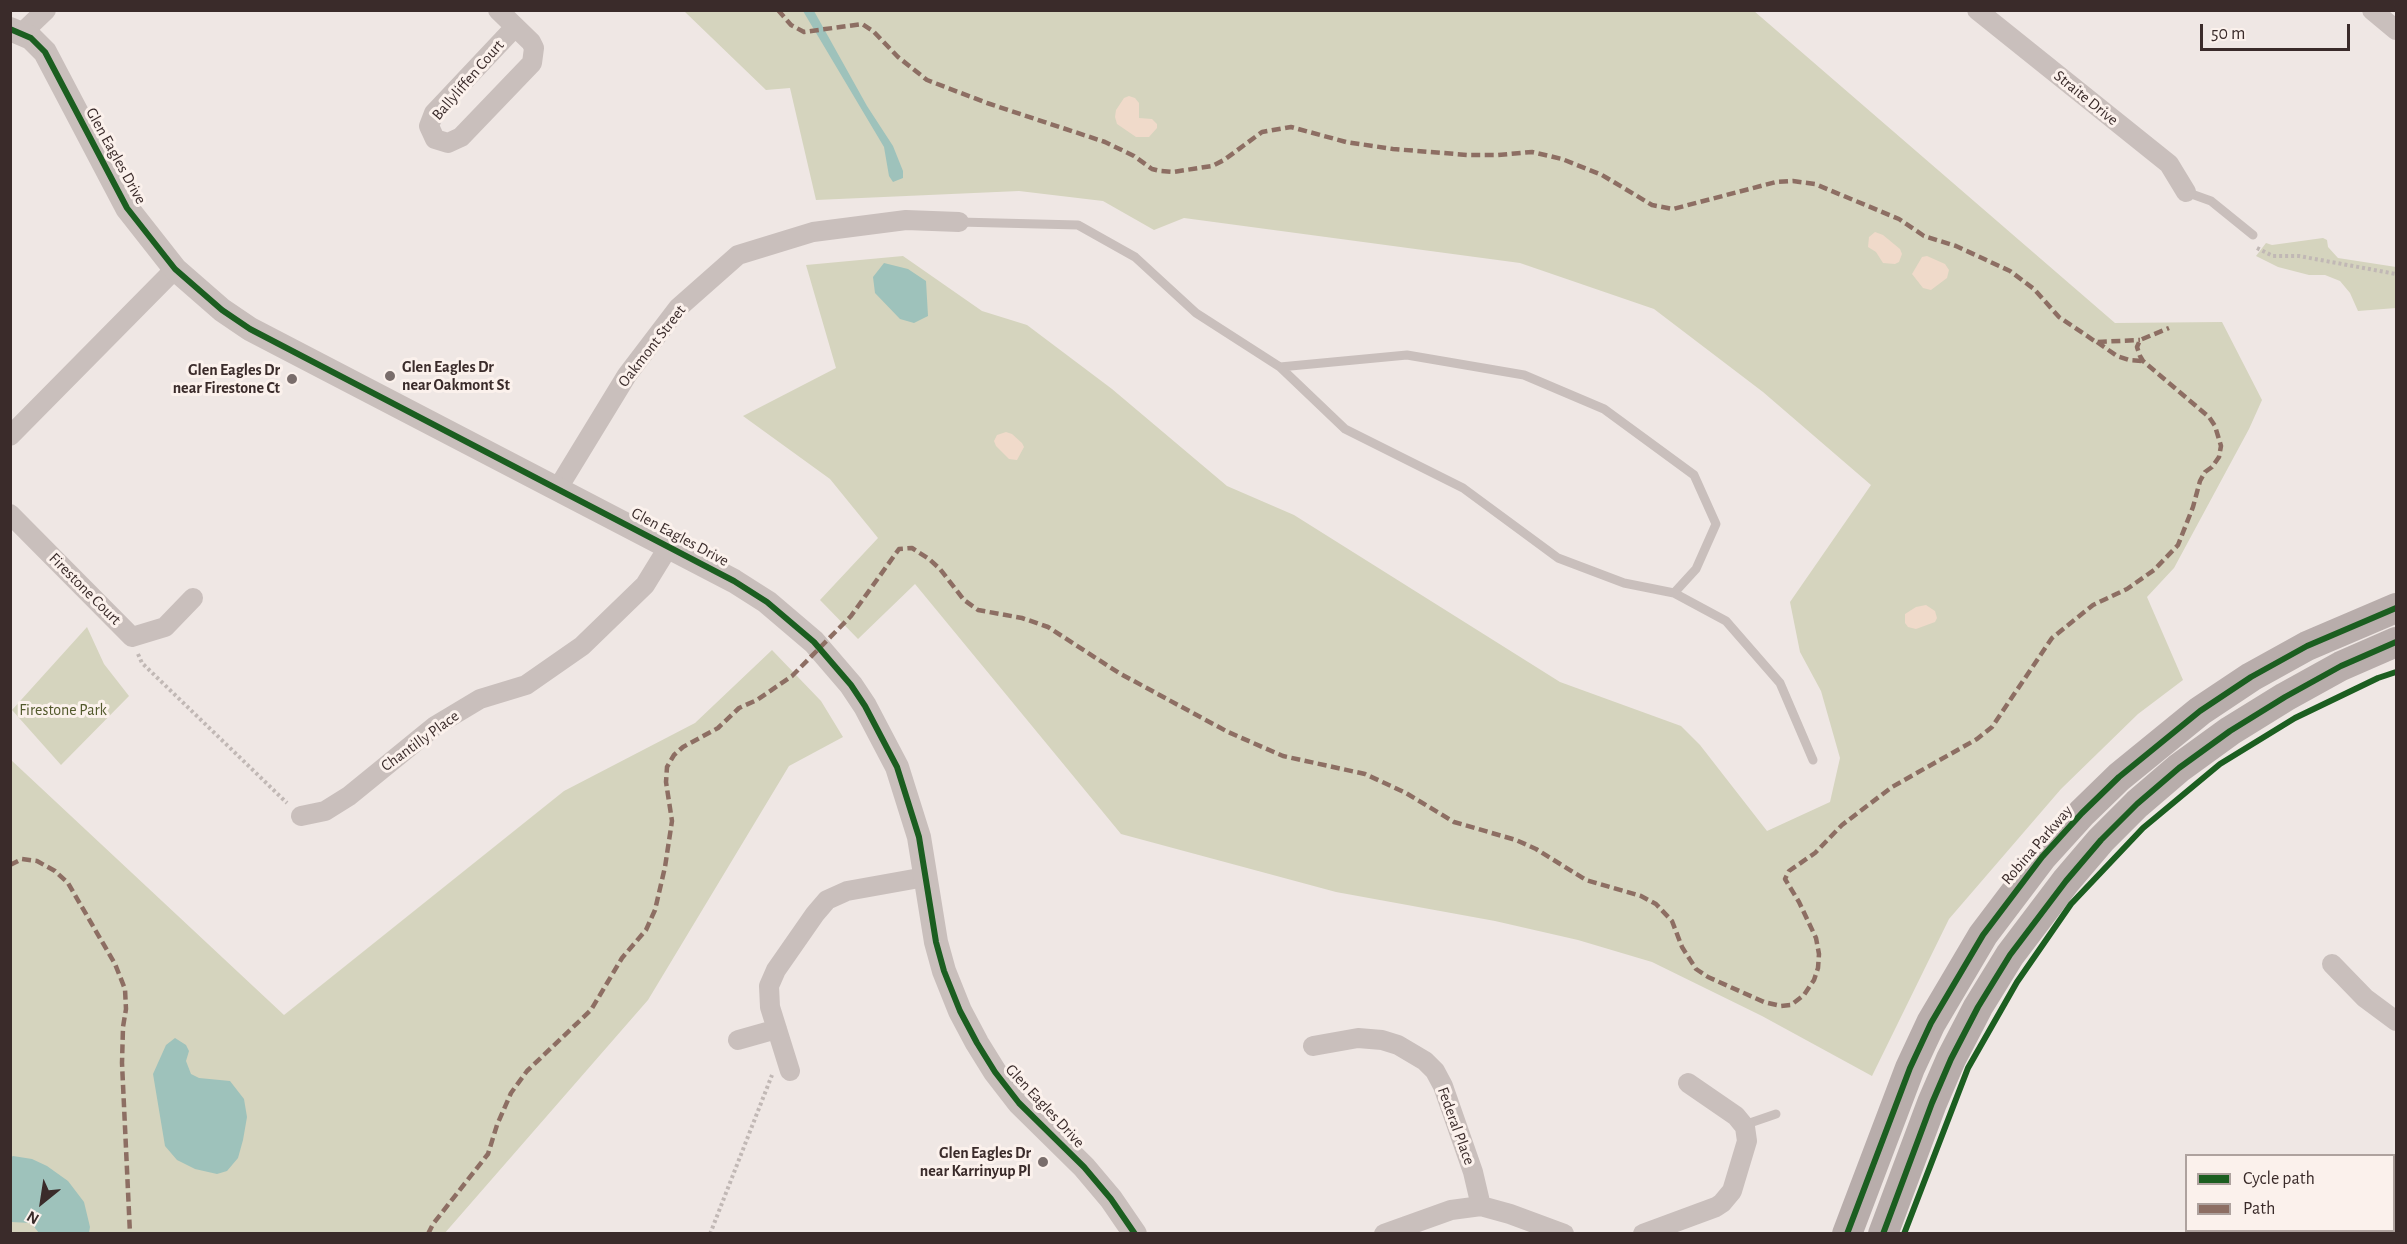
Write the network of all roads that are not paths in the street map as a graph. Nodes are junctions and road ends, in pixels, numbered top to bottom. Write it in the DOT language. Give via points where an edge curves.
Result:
graph roads {
  1 [pos="46,10"];
  2 [pos="498,10"];
  3 [pos="1977,10"];
  4 [pos="2372,10"];
  5 [pos="515,27"];
  6 [pos="2397,30"];
  7 [pos="17,31"];
  8 [pos="2187,192"];
  9 [pos="958,222"];
  10 [pos="2253,235"];
  11 [pos="175,269"];
  12 [pos="1280,367"];
  13 [pos="10,436"];
  14 [pos="558,488"];
  15 [pos="10,514"];
  16 [pos="669,546"];
  17 [pos="1674,593"];
  18 [pos="193,598"];
  19 [pos="2397,608"];
  20 [pos="2397,642"];
  21 [pos="1813,760"];
  22 [pos="301,816"];
  23 [pos="925,877"];
  24 [pos="2332,964"];
  25 [pos="2397,1021"];
  26 [pos="777,1029"];
  27 [pos="738,1040"];
  28 [pos="1313,1046"];
  29 [pos="790,1071"];
  30 [pos="1688,1083"];
  31 [pos="1776,1114"];
  32 [pos="1744,1125"];
  33 [pos="1481,1206"];
  34 [pos="1135,1233"];
  35 [pos="1384,1233"];
  36 [pos="1564,1233"];
  37 [pos="1643,1233"];
  38 [pos="1847,1233"];
  39 [pos="1883,1233"];
  1 -- 7 [label="street"];
  2 -- 5 [label="street, Ballyliffen Court"];
  3 -- 8 [label="street, Straite Drive" via="2169,164"];
  4 -- 6 [label="street"];
  5 -- 5 [label="street, Ballyliffen Court" via="434,113 429,126 435,139 448,143 461,137 532,63 534,48"];
  7 -- 11 [label="street, Glen Eagles Drive" via="45,52 127,208"];
  8 -- 10 [label="lane" via="2211,201"];
  9 -- 12 [label="lane" via="1078,225 1135,257 1196,313"];
  9 -- 14 [label="street, Oakmont Street" via="906,220 813,232 738,255 678,308 663,327 627,375"];
  11 -- 13 [label="street"];
  11 -- 14 [label="street, Glen Eagles Drive" via="200,293 250,329"];
  12 -- 17 [label="lane" via="1345,429 1463,488 1557,558 1624,583"];
  12 -- 17 [label="lane" via="1407,356 1524,375 1604,409 1694,475 1716,524 1696,569"];
  14 -- 16 [label="street, Glen Eagles Drive"];
  15 -- 18 [label="street, Firestone Court" via="132,637 165,627"];
  16 -- 22 [label="street, Chantilly Place" via="645,585 582,646 526,685 480,699 435,726 325,811"];
  16 -- 23 [label="street, Glen Eagles Drive" via="767,602 814,642 850,685 883,736 897,767 919,837"];
  17 -- 21 [label="lane" via="1726,621 1780,683"];
  19 -- 38 [label="main road, Robina Parkway" via="2307,646 2199,711 2119,777 2042,857 1983,935 1931,1023"];
  20 -- 39 [label="main road" via="2341,666 2213,743 2137,804 2101,840 2010,955 1978,1007 1932,1103"];
  23 -- 26 [label="street" via="836,894 821,906 769,986 768,998"];
  23 -- 34 [label="street, Glen Eagles Drive" via="944,971 976,1043 1019,1103 1084,1167"];
  24 -- 25 [label="street" via="2365,998"];
  26 -- 27 [label="street"];
  26 -- 29 [label="street"];
  28 -- 33 [label="street, Federal Place" via="1358,1038 1382,1040 1425,1061 1443,1086"];
  30 -- 32 [label="street"];
  31 -- 32 [label="lane"];
  32 -- 37 [label="street" via="1747,1141 1732,1191 1722,1203"];
  33 -- 35 [label="street" via="1451,1210"];
  33 -- 36 [label="street"];
}
